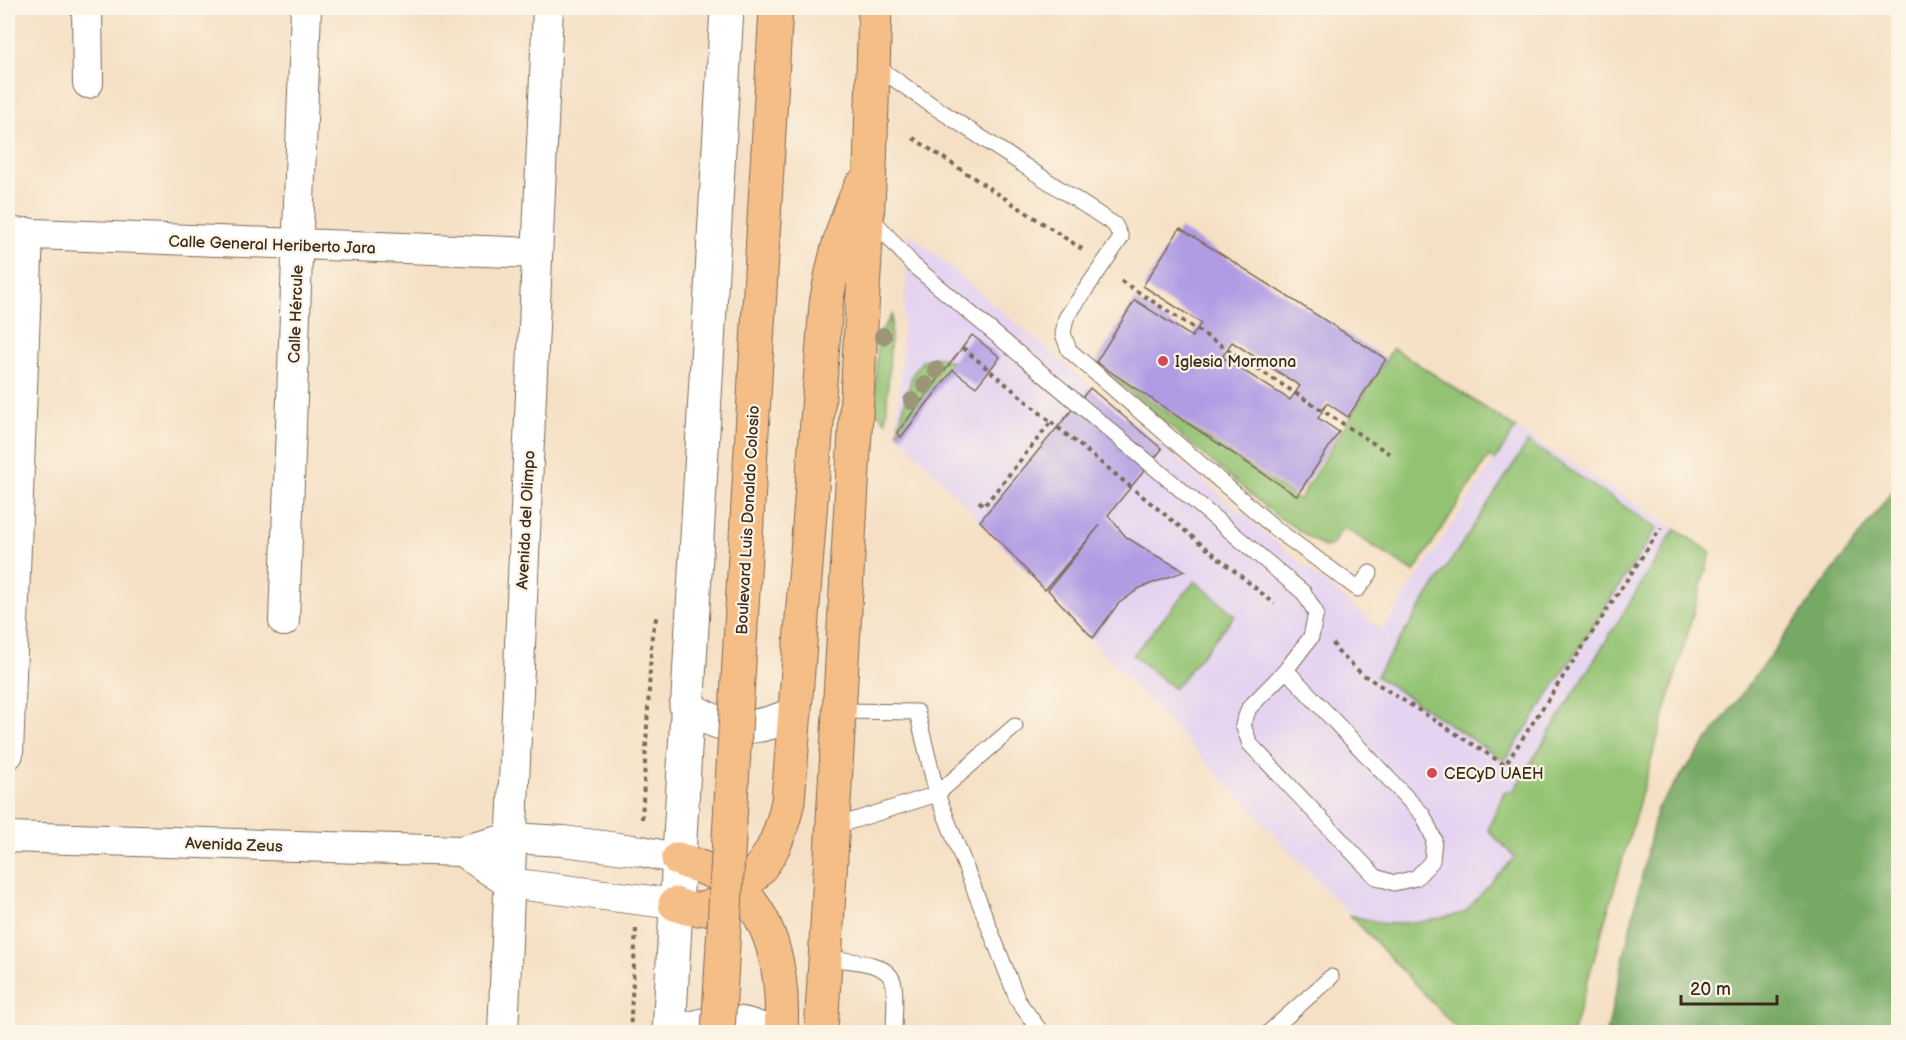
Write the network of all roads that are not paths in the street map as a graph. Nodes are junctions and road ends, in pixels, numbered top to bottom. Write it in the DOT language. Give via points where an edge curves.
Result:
graph roads {
  1 [pos="87,8"];
  2 [pos="306,8"];
  3 [pos="548,8"];
  4 [pos="727,8"];
  5 [pos="776,8"];
  6 [pos="875,8"];
  7 [pos="873,64"];
  8 [pos="88,83"];
  9 [pos="870,168"];
  10 [pos="867,214"];
  11 [pos="18,233"];
  12 [pos="297,245"];
  13 [pos="537,253"];
  14 [pos="15,387"];
  15 [pos="1370,573"];
  16 [pos="284,621"];
  17 [pos="1286,670"];
  18 [pos="686,706"];
  19 [pos="840,711"];
  20 [pos="795,713"];
  21 [pos="1015,726"];
  22 [pos="8,753"];
  23 [pos="937,794"];
  24 [pos="833,827"];
  25 [pos="8,837"];
  26 [pos="511,838"];
  27 [pos="461,851"];
  28 [pos="678,859"];
  29 [pos="509,883"];
  30 [pos="739,890"];
  31 [pos="675,904"];
  32 [pos="825,958"];
  33 [pos="1331,977"];
  34 [pos="503,1032"];
  35 [pos="669,1032"];
  36 [pos="681,1032"];
  37 [pos="718,1032"];
  38 [pos="766,1032"];
  39 [pos="781,1032"];
  40 [pos="821,1032"];
  41 [pos="894,1032"];
  42 [pos="1041,1032"];
  43 [pos="1269,1032"];
  1 -- 8 [label="street"];
  2 -- 12 [label="street, Calle Hércule"];
  3 -- 13 [label="street, Avenida del Olimpo"];
  4 -- 18 [label="street"];
  5 -- 37 [label="main road, Boulevard Luis Donaldo Colosio, bridge"];
  6 -- 7 [label="main road"];
  7 -- 9 [label="main road"];
  7 -- 15 [label="lane" via="1115,225 1121,238 1066,318 1063,334 1069,350 1276,529 1359,589"];
  9 -- 10 [label="main road"];
  9 -- 20 [label="main road" via="841,235 826,304"];
  10 -- 17 [label="lane" via="913,265 1304,593 1316,613 1311,637"];
  10 -- 19 [label="main road"];
  11 -- 12 [label="street, Calle General Heriberto Jara"];
  11 -- 14 [label="street"];
  12 -- 13 [label="street, Calle General Heriberto Jara"];
  12 -- 16 [label="street, Calle Hércule"];
  13 -- 26 [label="street, Avenida del Olimpo"];
  14 -- 22 [label="street"];
  17 -- 17 [label="lane" via="1248,708 1243,725 1250,744 1376,877 1394,883 1416,878 1432,861 1434,839 1423,815"];
  18 -- 20 [label="street" via="702,717 738,727 758,727"];
  18 -- 28 [label="street"];
  19 -- 23 [label="lane" via="917,712"];
  19 -- 24 [label="main road"];
  20 -- 30 [label="main road" via="788,801 782,827 763,866"];
  21 -- 23 [label="lane"];
  23 -- 24 [label="lane"];
  23 -- 42 [label="lane" via="1018,1001"];
  24 -- 32 [label="main road"];
  25 -- 27 [label="street, Avenida Zeus"];
  26 -- 27 [label="street, Avenida Zeus"];
  26 -- 28 [label="street, Avenida Zeus" via="563,841"];
  26 -- 29 [label="street, Avenida del Olimpo"];
  27 -- 29 [label="street"];
  28 -- 30 [label="main road" via="724,878"];
  28 -- 31 [label="street"];
  29 -- 31 [label="street"];
  29 -- 34 [label="street, Avenida del Olimpo"];
  30 -- 31 [label="main road" via="703,908"];
  30 -- 39 [label="main road" via="760,916 772,947 781,990"];
  31 -- 35 [label="street"];
  32 -- 40 [label="main road"];
  32 -- 41 [label="lane" via="876,965 890,974 894,985"];
  33 -- 43 [label="lane"];
  36 -- 38 [label="street" via="728,1021"];
}
